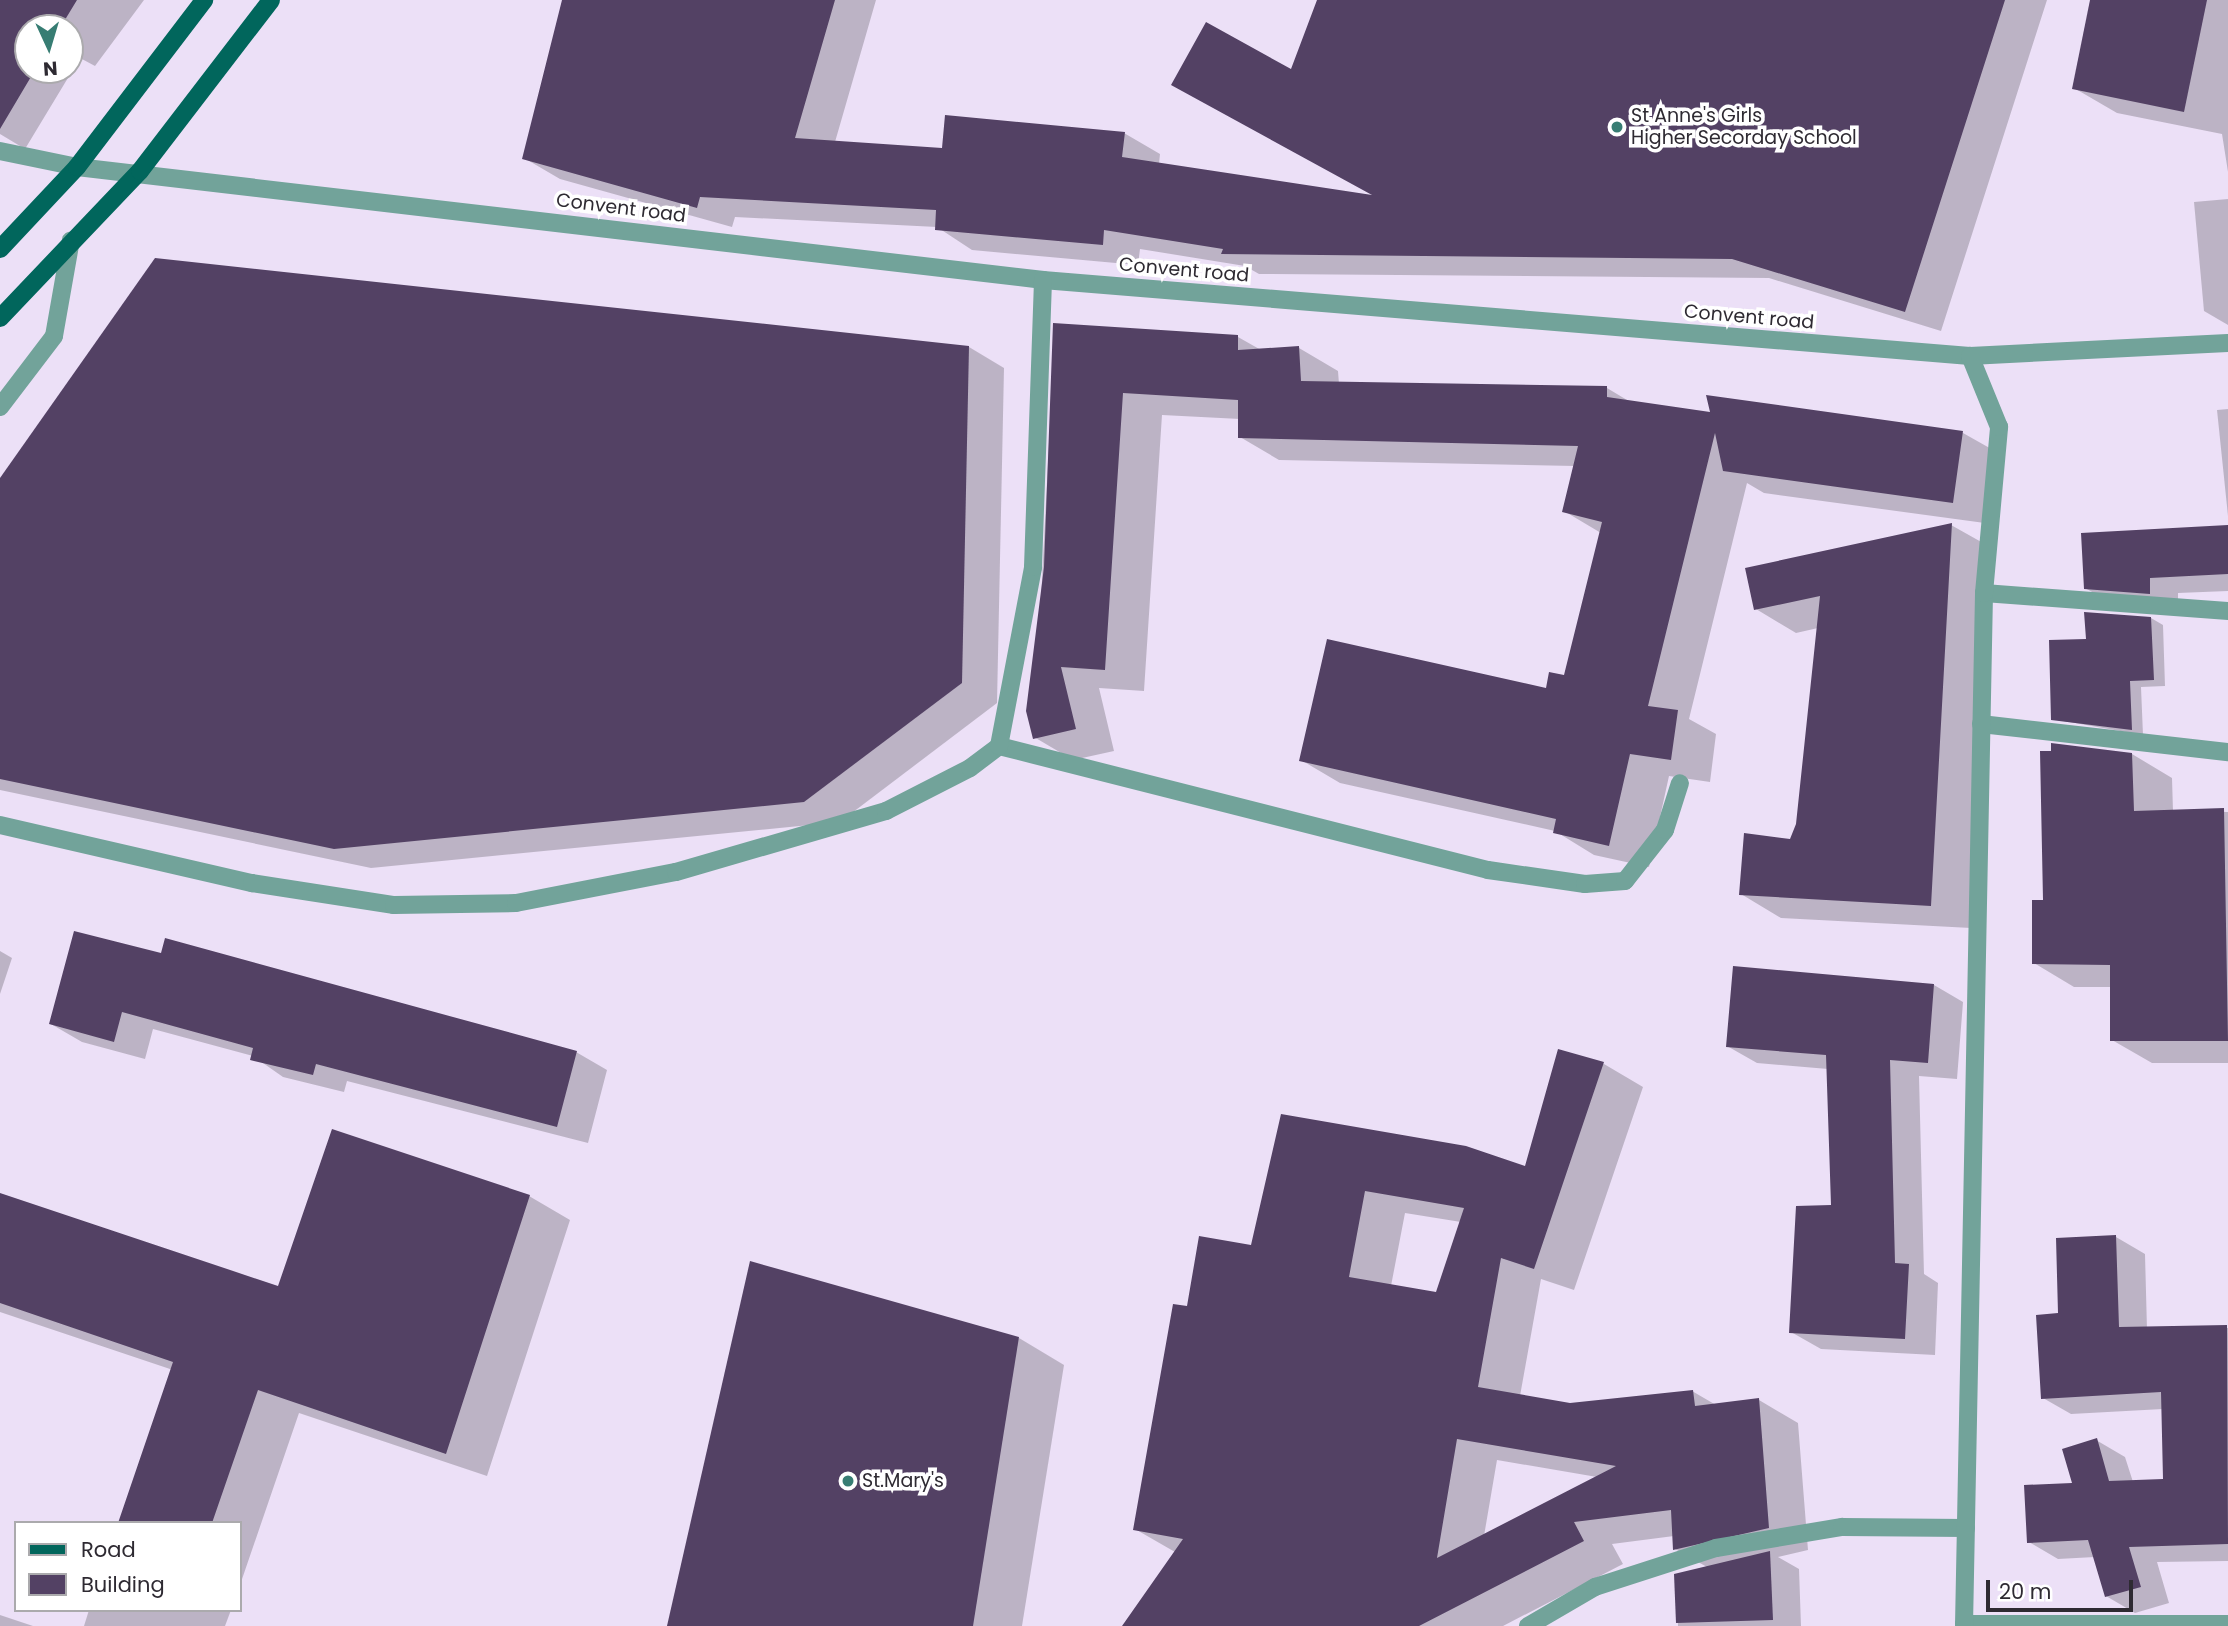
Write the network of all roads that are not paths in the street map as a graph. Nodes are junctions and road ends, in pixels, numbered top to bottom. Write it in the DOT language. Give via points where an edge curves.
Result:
graph roads {
  1 [pos="204,0"];
  2 [pos="271,0"];
  3 [pos="0,151"];
  4 [pos="77,167"];
  5 [pos="140,171"];
  6 [pos="71,240"];
  7 [pos="0,249"];
  8 [pos="1043,280"];
  9 [pos="0,318"];
  10 [pos="2228,343"];
  11 [pos="1970,356"];
  12 [pos="0,407"];
  13 [pos="1984,593"];
  14 [pos="2228,611"];
  15 [pos="1982,724"];
  16 [pos="999,746"];
  17 [pos="2228,752"];
  18 [pos="1680,783"];
  19 [pos="0,825"];
  20 [pos="1966,1528"];
  21 [pos="2228,1624"];
  22 [pos="1964,1625"];
  23 [pos="2161,1625"];
  24 [pos="1528,1626"];
  1 -- 4 [label="main road"];
  2 -- 5 [label="main road"];
  3 -- 4 [label="street, Convent road"];
  4 -- 5 [label="street, Convent road"];
  4 -- 7 [label="main road"];
  5 -- 6 [label="main road"];
  5 -- 8 [label="street, Convent road"];
  6 -- 9 [label="main road"];
  6 -- 12 [label="street" via="54,336"];
  8 -- 11 [label="street, Convent road"];
  8 -- 16 [label="street" via="1033,566"];
  10 -- 11 [label="street, Convent road"];
  11 -- 13 [label="street" via="1999,427"];
  13 -- 14 [label="street"];
  13 -- 15 [label="street"];
  15 -- 17 [label="street"];
  15 -- 20 [label="street"];
  16 -- 18 [label="street" via="1488,870 1585,884 1625,881 1665,830"];
  16 -- 19 [label="street" via="886,811 676,872 516,903 381,903 125,857"];
  20 -- 22 [label="street"];
  20 -- 24 [label="street" via="1842,1527 1716,1548 1595,1587"];
  21 -- 23 [label="street"];
  22 -- 23 [label="street"];
}
